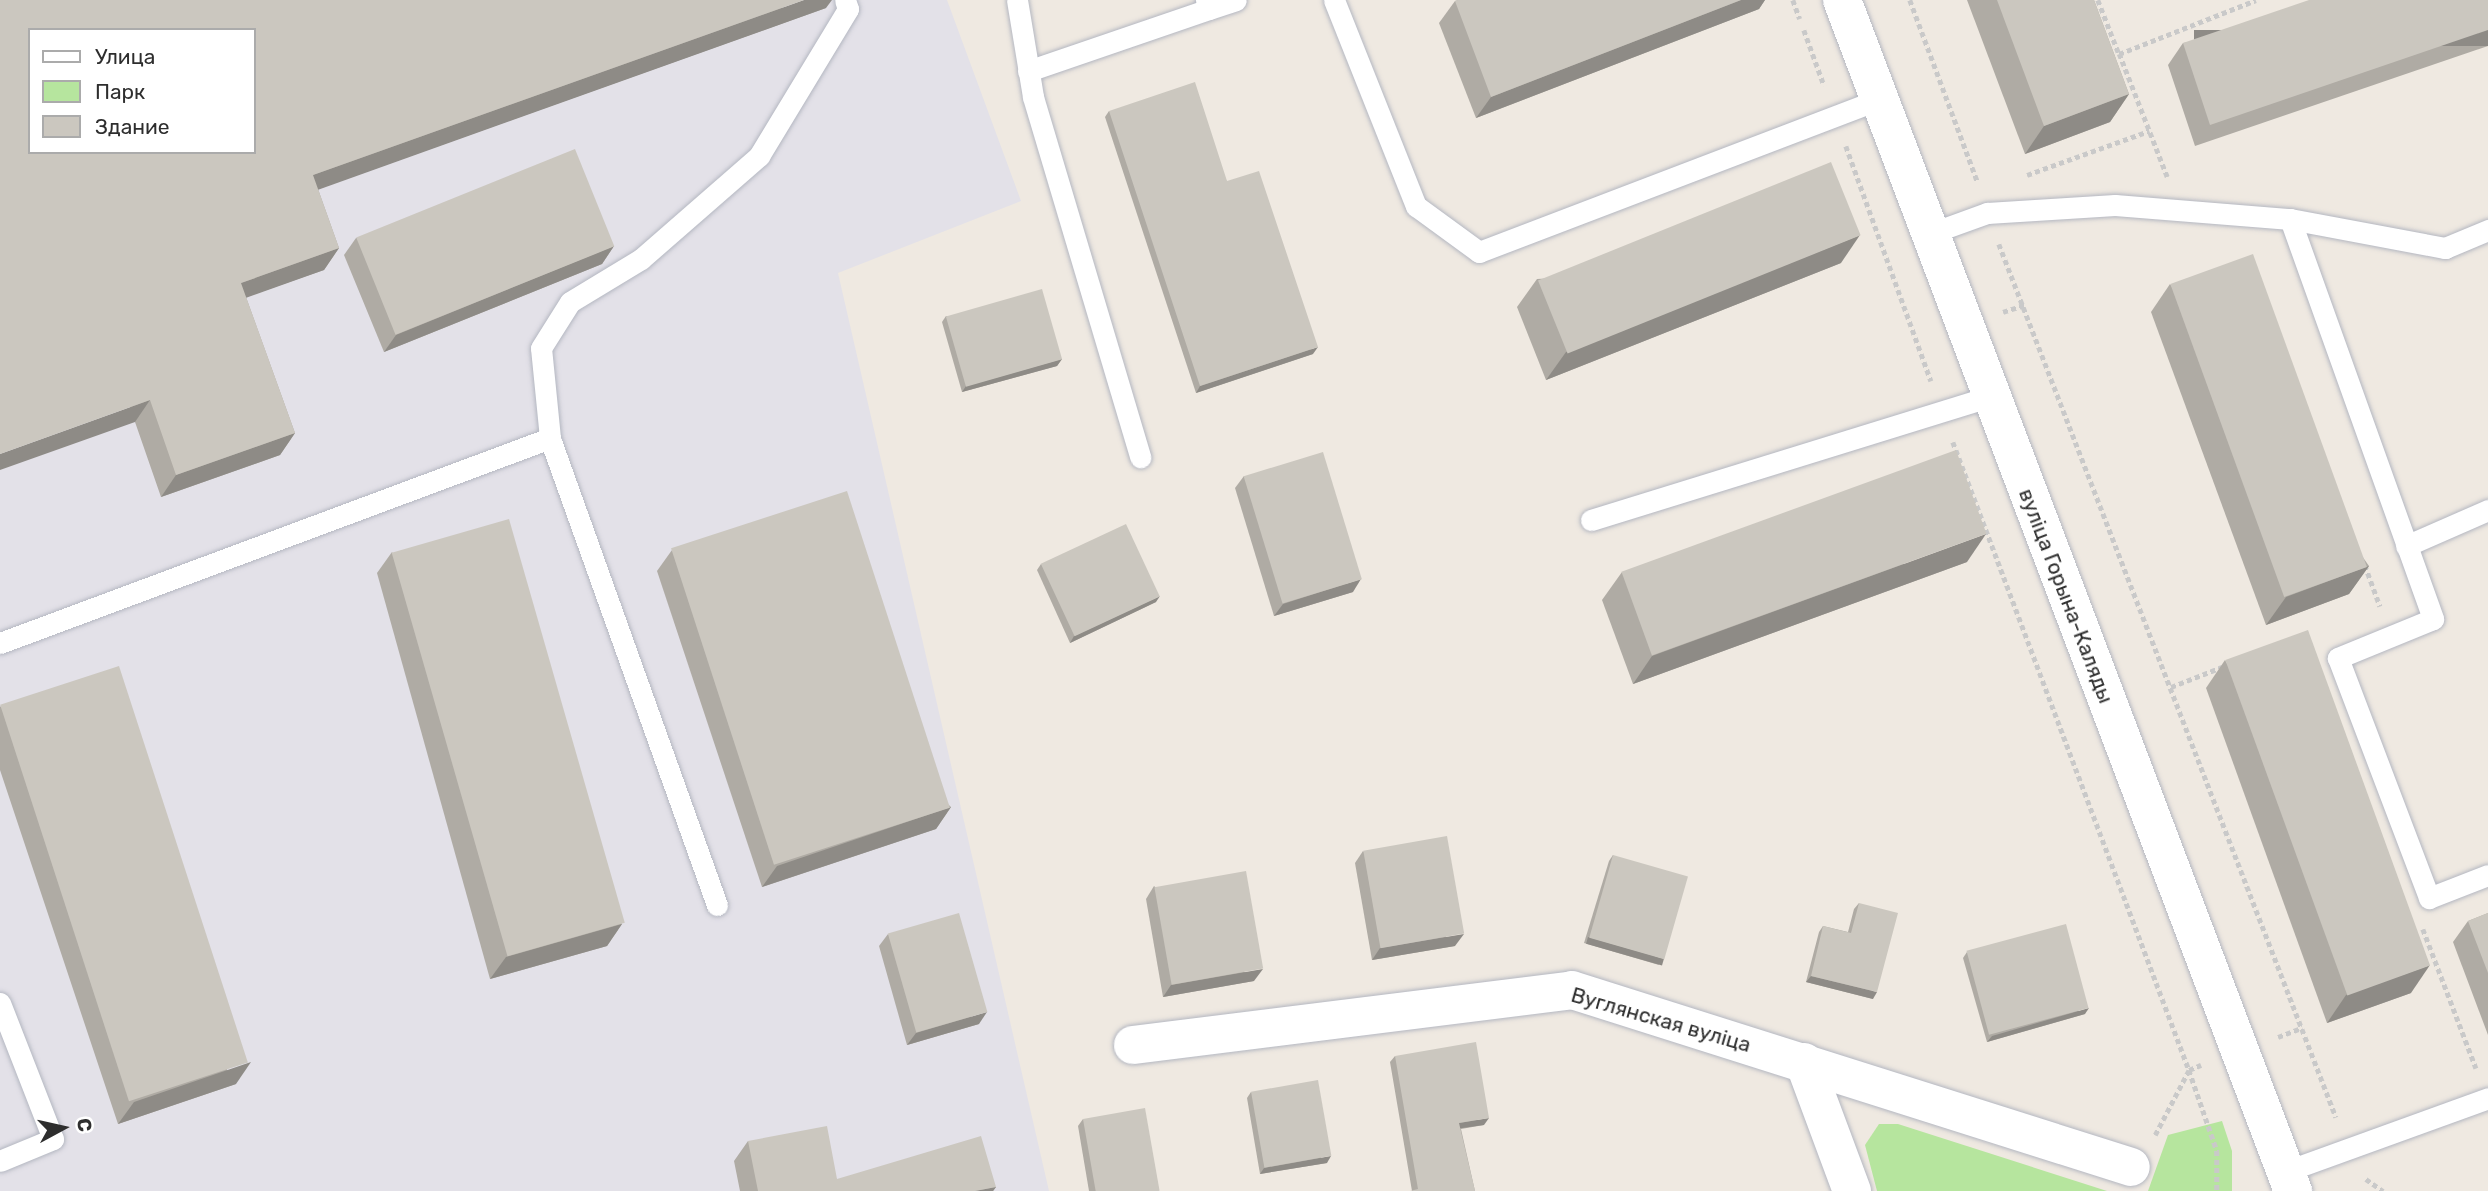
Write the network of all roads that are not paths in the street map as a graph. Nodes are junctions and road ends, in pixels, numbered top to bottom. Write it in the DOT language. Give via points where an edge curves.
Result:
graph roads {
  1 [pos="845,0"];
  2 [pos="1017,0"];
  3 [pos="1236,0"];
  4 [pos="1334,0"];
  5 [pos="1842,0"];
  6 [pos="1208,4"];
  7 [pos="1028,71"];
  8 [pos="1880,99"];
  9 [pos="2290,219"];
  10 [pos="2488,230"];
  11 [pos="1929,234"];
  12 [pos="1991,396"];
  13 [pos="550,438"];
  14 [pos="1140,457"];
  15 [pos="2488,510"];
  16 [pos="1591,520"];
  17 [pos="2406,546"];
  18 [pos="0,643"];
  19 [pos="2488,875"];
  20 [pos="717,905"];
  21 [pos="0,1003"];
  22 [pos="1133,1045"];
  23 [pos="1804,1062"];
  24 [pos="2488,1098"];
  25 [pos="0,1161"];
  26 [pos="2131,1167"];
  27 [pos="2288,1181"];
  28 [pos="1852,1191"];
  1 -- 13 [label="lane" via="848,9 759,156 641,259 570,302 541,348"];
  2 -- 7 [label="lane"];
  3 -- 6 [label="lane"];
  4 -- 8 [label="lane" via="1416,206 1479,252"];
  5 -- 8 [label="street, вуліца Горына-Каляды"];
  6 -- 7 [label="lane"];
  7 -- 14 [label="lane"];
  8 -- 11 [label="street, вуліца Горына-Каляды"];
  9 -- 10 [label="lane" via="2445,248"];
  9 -- 11 [label="lane" via="2115,205 1987,213"];
  9 -- 17 [label="lane"];
  11 -- 12 [label="street, вуліца Горына-Каляды"];
  12 -- 16 [label="lane"];
  12 -- 27 [label="street, вуліца Горына-Каляды"];
  13 -- 18 [label="lane"];
  13 -- 20 [label="lane"];
  15 -- 17 [label="lane"];
  17 -- 19 [label="lane" via="2432,619 2338,658 2429,898"];
  21 -- 25 [label="lane" via="53,1139"];
  22 -- 23 [label="street, Вуглянская вуліца" via="1572,990"];
  23 -- 26 [label="street, Вуглянская вуліца"];
  23 -- 28 [label="street"];
  24 -- 27 [label="lane" via="2348,1148"];
}
